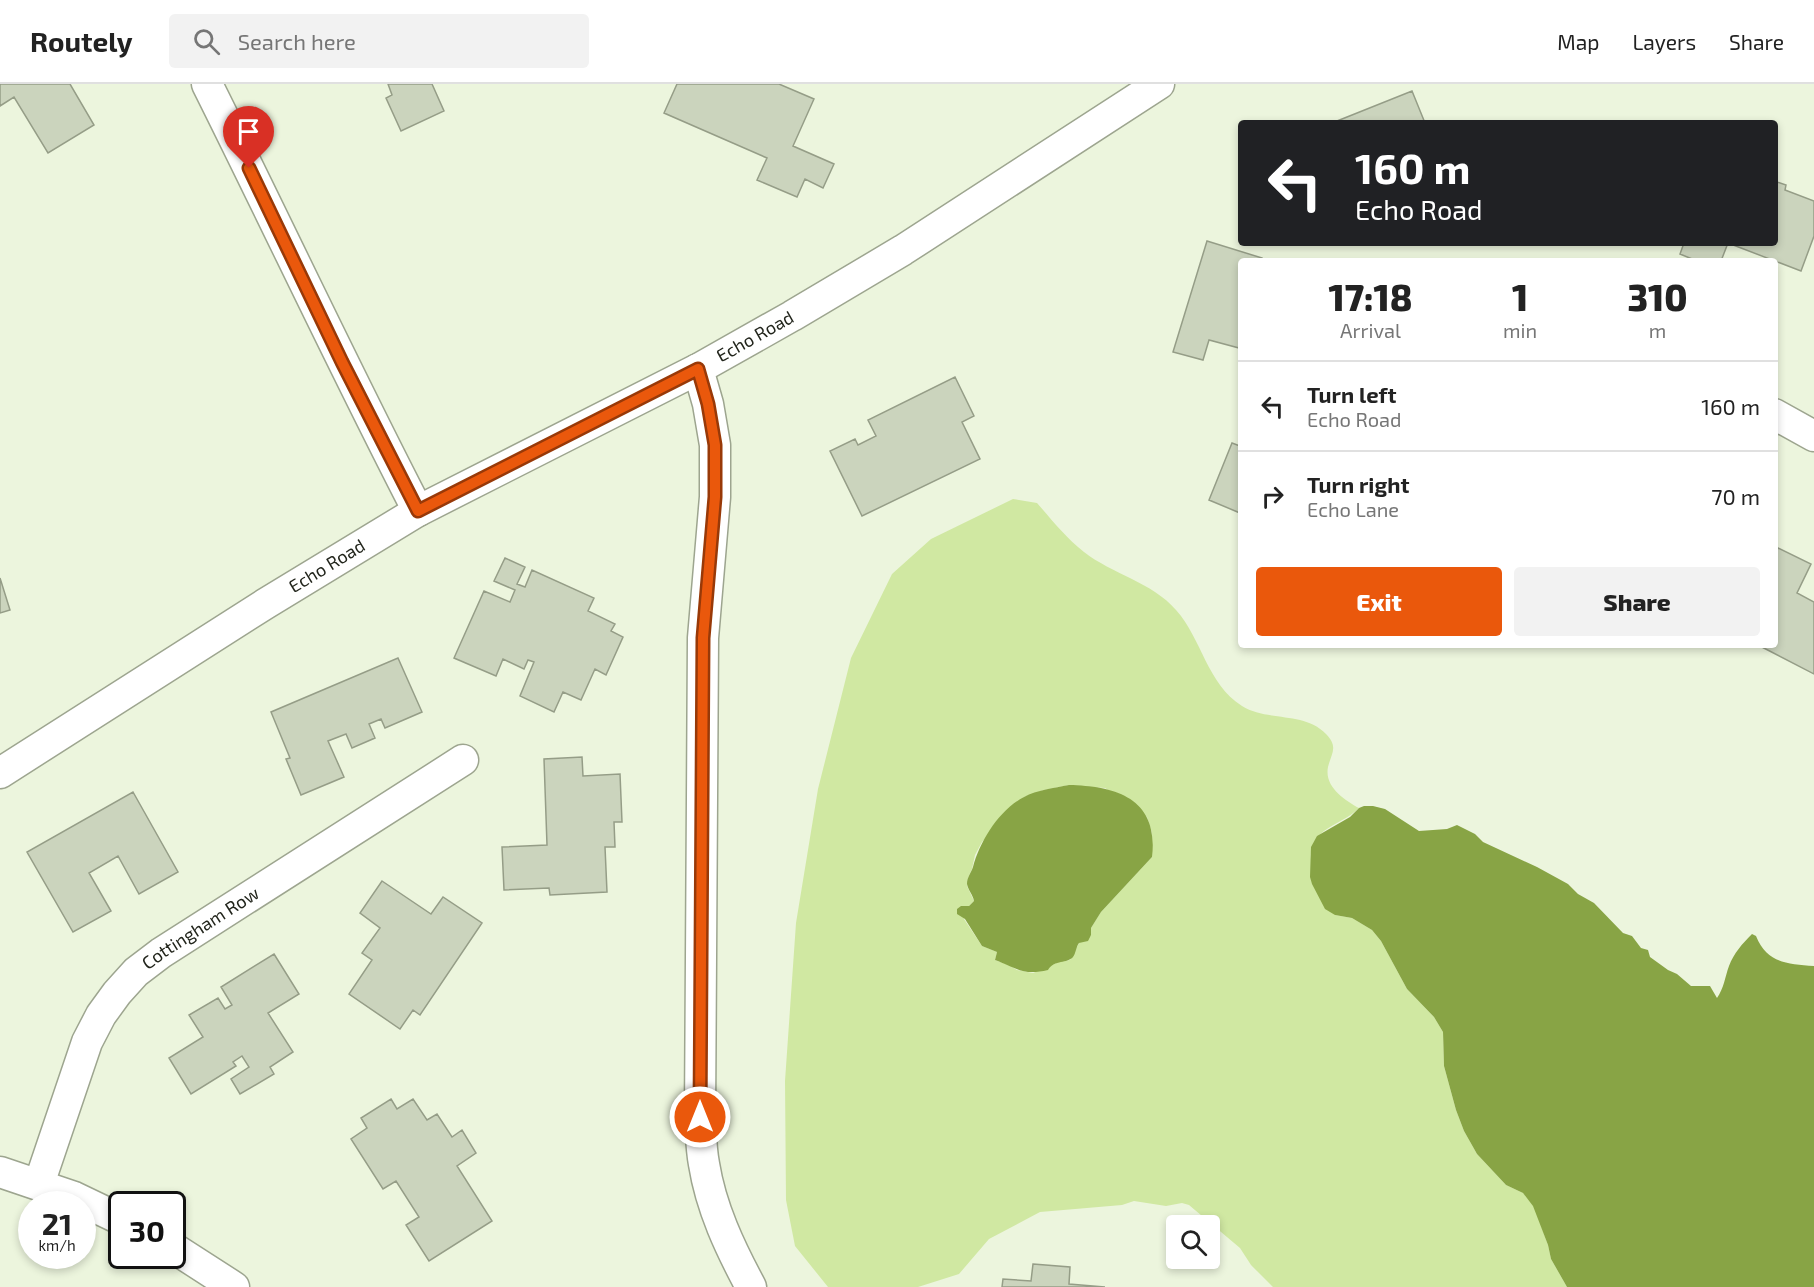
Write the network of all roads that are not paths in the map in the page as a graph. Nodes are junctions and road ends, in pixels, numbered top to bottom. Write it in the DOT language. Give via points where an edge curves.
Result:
graph roads {
  1 [pos="207,84"];
  2 [pos="1159,84"];
  3 [pos="698,369"];
  4 [pos="1778,416"];
  5 [pos="1814,436"];
  6 [pos="418,511"];
  7 [pos="463,760"];
  8 [pos="0,772"];
  9 [pos="0,1172"];
  10 [pos="39,1184"];
  11 [pos="108,1213"];
  12 [pos="186,1256"];
  13 [pos="234,1287"];
  14 [pos="751,1287"];
  1 -- 6 [label="street"];
  2 -- 3 [label="street, Echo Road" via="903,250"];
  3 -- 6 [label="street, Echo Road"];
  3 -- 14 [label="street" via="715,445 715,497 703,638 700,1117 704,1164 716,1210"];
  4 -- 5 [label="street"];
  6 -- 8 [label="street, Echo Road"];
  7 -- 10 [label="street, Cottingham Row" via="136,972 101,1015 87,1042"];
  9 -- 10 [label="street"];
  10 -- 11 [label="street"];
  12 -- 13 [label="street"];
}
